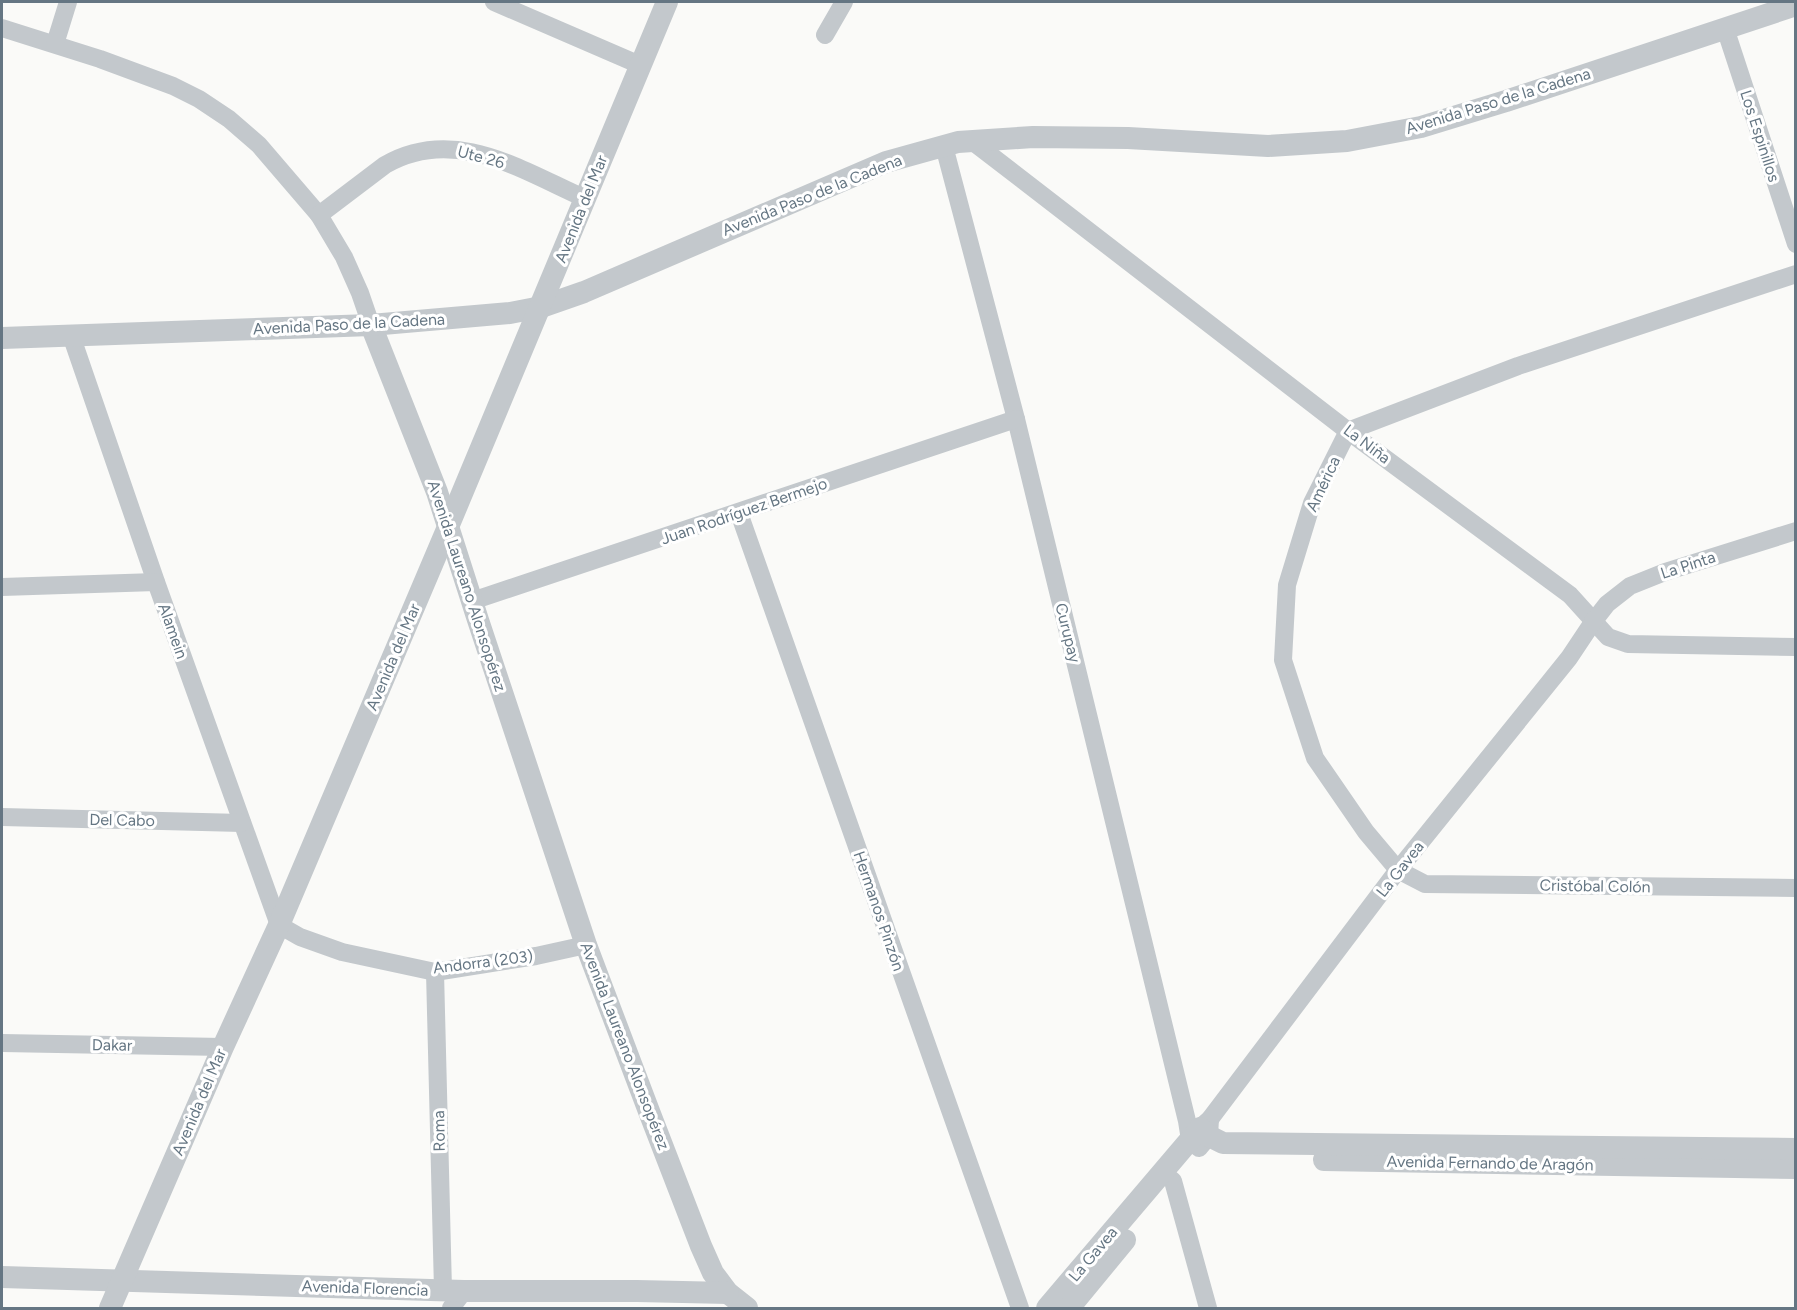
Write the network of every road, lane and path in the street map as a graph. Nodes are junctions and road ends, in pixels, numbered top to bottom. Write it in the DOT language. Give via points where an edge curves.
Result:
graph roads {
  1 [pos="68,2"];
  2 [pos="494,2"];
  3 [pos="668,2"];
  4 [pos="844,2"];
  5 [pos="1796,5"];
  6 [pos="2,28"];
  7 [pos="1725,28"];
  8 [pos="825,35"];
  9 [pos="55,44"];
  10 [pos="640,65"];
  11 [pos="972,141"];
  12 [pos="945,146"];
  13 [pos="584,198"];
  14 [pos="319,215"];
  15 [pos="1796,244"];
  16 [pos="1796,274"];
  17 [pos="541,307"];
  18 [pos="371,325"];
  19 [pos="71,335"];
  20 [pos="2,338"];
  21 [pos="1016,419"];
  22 [pos="1348,431"];
  23 [pos="739,513"];
  24 [pos="448,527"];
  25 [pos="1796,531"];
  26 [pos="156,582"];
  27 [pos="2,587"];
  28 [pos="472,602"];
  29 [pos="1593,622"];
  30 [pos="1796,647"];
  31 [pos="2,817"];
  32 [pos="242,823"];
  33 [pos="1398,870"];
  34 [pos="1796,888"];
  35 [pos="279,925"];
  36 [pos="586,945"];
  37 [pos="435,972"];
  38 [pos="2,1043"];
  39 [pos="223,1047"];
  40 [pos="1199,1132"];
  41 [pos="1796,1149"];
  42 [pos="1796,1168"];
  43 [pos="1168,1177"];
  44 [pos="2,1277"];
  45 [pos="122,1280"];
  46 [pos="728,1293"];
  47 [pos="453,1297"];
  48 [pos="110,1308"];
  49 [pos="747,1308"];
  50 [pos="1020,1308"];
  51 [pos="1047,1308"];
  52 [pos="1069,1308"];
  53 [pos="1208,1308"];
  1 -- 9 [label="street"];
  2 -- 10 [label="street"];
  3 -- 10 [label="street, Avenida del Mar"];
  4 -- 8 [label="street"];
  5 -- 7 [label="street, Avenida Paso de la Cadena"];
  6 -- 9 [label="street, Avenida Laureano Alonsopérez"];
  7 -- 11 [label="street, Avenida Paso de la Cadena" via="1506,101 1431,123 1347,141 1268,146 1128,138"];
  7 -- 15 [label="street, Los Espinillos"];
  9 -- 14 [label="street, Avenida Laureano Alonsopérez" via="200,99 259,146"];
  10 -- 13 [label="street, Avenida del Mar"];
  11 -- 12 [label="street, Avenida Paso de la Cadena"];
  11 -- 22 [label="street, La Niña"];
  12 -- 17 [label="street, Avenida Paso de la Cadena" via="886,162"];
  12 -- 21 [label="street, Curupay"];
  13 -- 14 [label="street, Ute 26" via="500,160 471,151 441,148 397,158"];
  13 -- 17 [label="street, Avenida del Mar"];
  14 -- 18 [label="street, Avenida Laureano Alonsopérez" via="348,266"];
  16 -- 22 [label="street" via="1518,366"];
  17 -- 18 [label="street, Avenida Paso de la Cadena"];
  17 -- 24 [label="street, Avenida del Mar"];
  18 -- 19 [label="street, Avenida Paso de la Cadena"];
  18 -- 24 [label="street, Avenida Laureano Alonsopérez"];
  19 -- 20 [label="street, Avenida Paso de la Cadena"];
  19 -- 26 [label="street, Alamein"];
  21 -- 23 [label="street, Juan Rodríguez Bermejo"];
  21 -- 40 [label="street, Curupay"];
  22 -- 29 [label="street, La Niña" via="1570,595"];
  22 -- 33 [label="street, América" via="1312,503 1287,585 1283,660 1315,758 1366,832"];
  23 -- 28 [label="street, Juan Rodríguez Bermejo"];
  23 -- 50 [label="street, Hermanos Pinzón"];
  24 -- 28 [label="street, Avenida Laureano Alonsopérez"];
  24 -- 35 [label="street, Avenida del Mar"];
  25 -- 29 [label="street, La Pinta" via="1630,586 1607,604"];
  26 -- 27 [label="street"];
  26 -- 32 [label="street, Alamein"];
  28 -- 36 [label="street, Avenida Laureano Alonsopérez"];
  29 -- 30 [label="street, La Niña" via="1608,637 1628,644"];
  29 -- 33 [label="street, La Gavea" via="1569,658"];
  31 -- 32 [label="street, Del Cabo"];
  32 -- 35 [label="street, Alamein"];
  33 -- 34 [label="street, Cristóbal Colón" via="1425,884"];
  33 -- 40 [label="street, La Gavea"];
  35 -- 37 [label="street, Andorra (203)" via="342,952"];
  35 -- 39 [label="street, Avenida del Mar"];
  36 -- 37 [label="street, Andorra (203)"];
  36 -- 46 [label="street, Avenida Laureano Alonsopérez" via="701,1246 713,1273"];
  37 -- 47 [label="street, Roma"];
  38 -- 39 [label="street, Dakar"];
  39 -- 45 [label="street, Avenida del Mar"];
  40 -- 41 [label="street, Avenida Fernando de Aragón" via="1223,1143"];
  40 -- 42 [label="street, Avenida Fernando de Aragón" via="1222,1158"];
  40 -- 43 [label="street, La Gavea"];
  43 -- 51 [label="street, La Gavea"];
  43 -- 52 [label="street, La Gavea"];
  43 -- 53 [label="street"];
  44 -- 45 [label="street, Avenida Florencia"];
  45 -- 47 [label="street, Avenida Florencia"];
  45 -- 48 [label="street, Avenida del Mar"];
  46 -- 47 [label="street, Avenida Florencia" via="637,1291"];
  46 -- 49 [label="street, Avenida Laureano Alonsopérez"];
}
